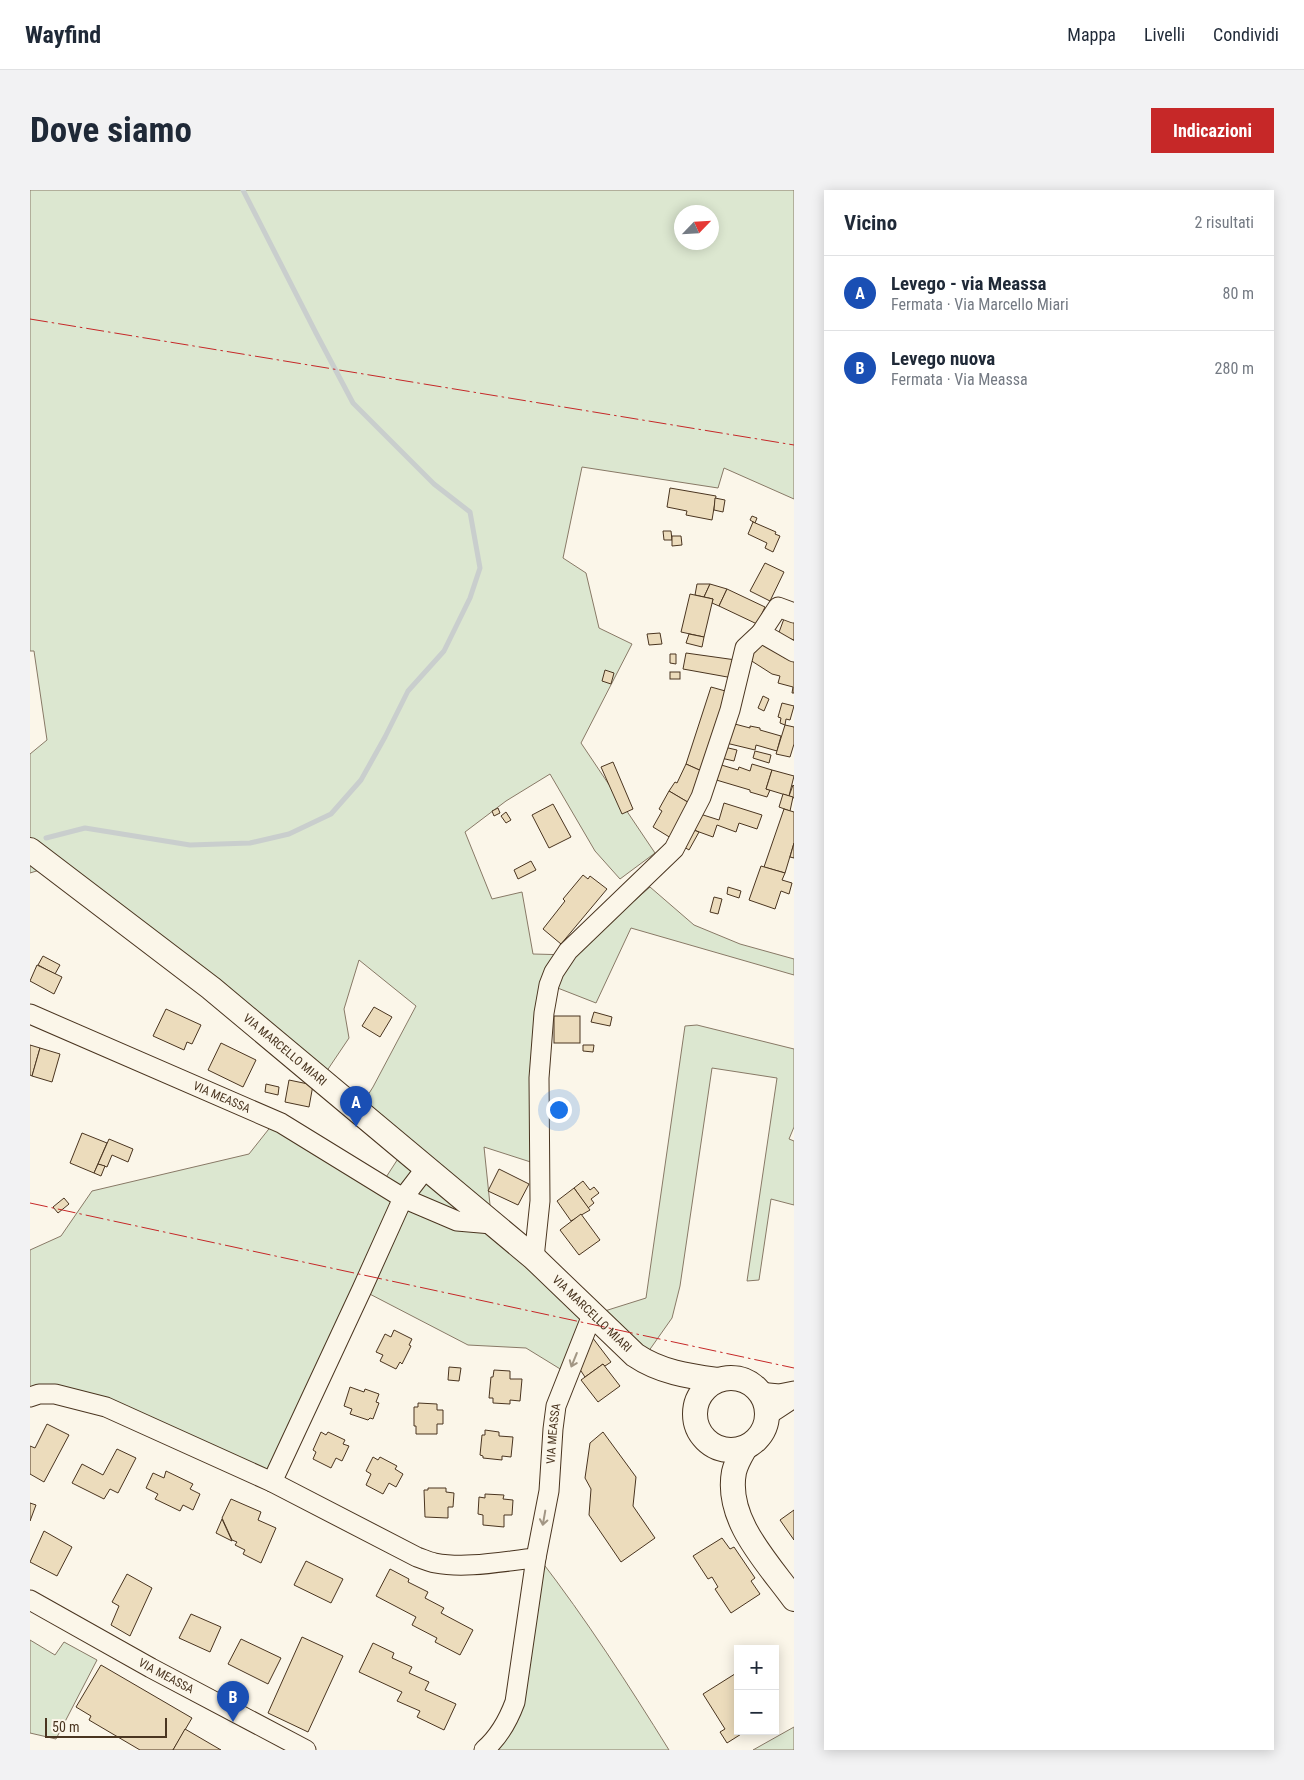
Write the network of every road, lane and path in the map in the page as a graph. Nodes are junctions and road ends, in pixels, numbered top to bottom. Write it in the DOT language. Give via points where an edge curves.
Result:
graph roads {
  1 [pos="794,613"];
  2 [pos="761,632"];
  3 [pos="794,652"];
  4 [pos="30,850"];
  5 [pos="30,1014"];
  6 [pos="426,1168"];
  7 [pos="403,1198"];
  8 [pos="492,1224"];
  9 [pos="534,1258"];
  10 [pos="592,1315"];
  11 [pos="669,1372"];
  12 [pos="717,1380"];
  13 [pos="794,1391"];
  14 [pos="760,1392"];
  15 [pos="30,1397"];
  16 [pos="794,1398"];
  17 [pos="697,1401"];
  18 [pos="768,1415"];
  19 [pos="715,1447"];
  20 [pos="746,1448"];
  21 [pos="272,1482"];
  22 [pos="733,1487"];
  23 [pos="536,1558"];
  24 [pos="30,1600"];
  25 [pos="794,1600"];
  26 [pos="306,1750"];
  27 [pos="484,1750"];
  1 -- 2 [label="street" via="778,607"];
  2 -- 3 [label="street"];
  2 -- 9 [label="street" via="745,648 730,710 701,797 674,849 568,951 549,985 540,1068 540,1201"];
  4 -- 6 [label="main road, VIA MARCELLO MIARI" via="211,988"];
  5 -- 7 [label="street, VIA MEASSA" via="281,1123"];
  6 -- 7 [label="street"];
  6 -- 8 [label="main road, VIA MARCELLO MIARI"];
  7 -- 8 [label="street, VIA MEASSA" via="457,1221"];
  7 -- 21 [label="street"];
  8 -- 9 [label="main road, VIA MARCELLO MIARI"];
  9 -- 10 [label="main road, VIA MARCELLO MIARI"];
  10 -- 11 [label="main road, VIA MARCELLO MIARI" via="644,1362"];
  10 -- 23 [label="street, VIA MEASSA, one-way" via="556,1406 549,1490"];
  11 -- 12 [label="main road, VIA MARCELLO MIARI"];
  11 -- 17 [label="main road, VIA MARCELLO MIARI" via="687,1384"];
  12 -- 14 [label="main road, VIA MARCELLO MIARI" via="741,1379"];
  12 -- 17 [label="main road"];
  13 -- 14 [label="street" via="779,1394"];
  14 -- 18 [label="main road"];
  15 -- 21 [label="street" via="55,1394 106,1407"];
  16 -- 18 [label="street"];
  17 -- 19 [label="main road" via="696,1422 706,1440"];
  18 -- 20 [label="main road" via="761,1434"];
  19 -- 20 [label="main road" via="730,1450"];
  19 -- 22 [label="main road"];
  20 -- 22 [label="main road" via="734,1470"];
  21 -- 23 [label="street" via="434,1563 453,1565"];
  22 -- 25 [label="main road" via="733,1501 745,1531"];
  23 -- 27 [label="street, VIA MEASSA" via="515,1702 502,1730"];
  24 -- 26 [label="street, VIA MEASSA"];
}
